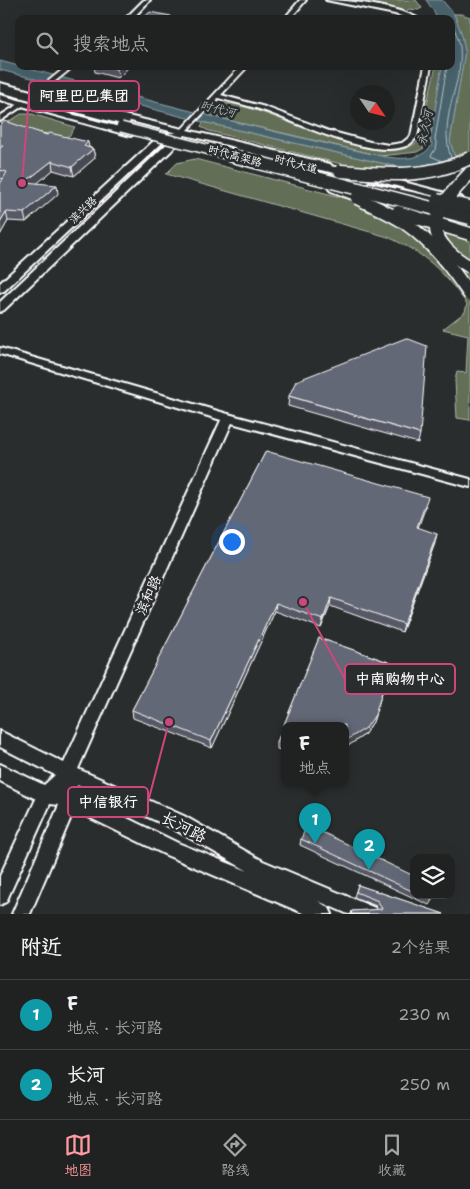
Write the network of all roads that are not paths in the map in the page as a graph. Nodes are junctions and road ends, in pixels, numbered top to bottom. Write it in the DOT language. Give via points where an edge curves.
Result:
graph roads {
  1 [pos="147,0"];
  2 [pos="303,0"];
  3 [pos="329,0"];
  4 [pos="132,15"];
  5 [pos="290,15"];
  6 [pos="405,15"];
  7 [pos="66,70"];
  8 [pos="241,70"];
  9 [pos="427,70"];
  10 [pos="0,85"];
  11 [pos="0,93"];
  12 [pos="36,94"];
  13 [pos="218,96"];
  14 [pos="24,104"];
  15 [pos="0,119"];
  16 [pos="183,131"];
  17 [pos="160,140"];
  18 [pos="173,143"];
  19 [pos="236,150"];
  20 [pos="470,158"];
  21 [pos="260,163"];
  22 [pos="470,173"];
  23 [pos="369,186"];
  24 [pos="357,198"];
  25 [pos="470,202"];
  26 [pos="470,207"];
  27 [pos="470,213"];
  28 [pos="470,220"];
  29 [pos="470,234"];
  30 [pos="470,267"];
  31 [pos="0,289"];
  32 [pos="470,295"];
  33 [pos="0,308"];
  34 [pos="0,351"];
  35 [pos="228,418"];
  36 [pos="470,482"];
  37 [pos="0,739"];
  38 [pos="0,772"];
  39 [pos="68,773"];
  40 [pos="46,795"];
  41 [pos="70,798"];
  42 [pos="0,896"];
  43 [pos="21,914"];
  44 [pos="323,914"];
  45 [pos="369,914"];
  1 -- 4 [label="street"];
  2 -- 5 [label="street"];
  3 -- 6 [label="street"];
  7 -- 12 [label="street"];
  8 -- 13 [label="street, 滨兴路"];
  9 -- 13 [label="street" via="414,137 398,147 377,146 343,137"];
  10 -- 12 [label="main road, 时代大道"];
  11 -- 14 [label="main road, 时代大道"];
  11 -- 19 [label="highway, 时代高架路"];
  11 -- 21 [label="highway, 时代高架路, bridge"];
  12 -- 16 [label="main road, 时代大道"];
  13 -- 16 [label="street, 滨兴路"];
  14 -- 15 [label="street"];
  14 -- 17 [label="main road, 时代大道"];
  16 -- 17 [label="main road, 滨兴路"];
  16 -- 18 [label="main road, 滨兴路"];
  16 -- 25 [label="main road, 时代大道"];
  17 -- 18 [label="main road, 时代大道"];
  17 -- 31 [label="main road, 滨兴路"];
  18 -- 28 [label="main road, 时代大道"];
  18 -- 33 [label="main road, 滨兴路"];
  19 -- 20 [label="highway, bridge" via="306,166 388,175 442,170"];
  19 -- 23 [label="highway, 时代高架路"];
  21 -- 24 [label="highway, bridge"];
  21 -- 28 [label="highway, 时代高架路, bridge"];
  22 -- 30 [label="highway, bridge" via="447,198 435,219 442,245"];
  23 -- 26 [label="highway, bridge"];
  23 -- 27 [label="highway, 时代高架路"];
  24 -- 29 [label="highway, bridge"];
  24 -- 32 [label="highway, bridge" via="404,222 422,237 445,260"];
  34 -- 35 [label="street"];
  35 -- 36 [label="street"];
  35 -- 39 [label="main road, 滨和路"];
  37 -- 39 [label="main road, 长河路"];
  38 -- 40 [label="main road, 长河路"];
  39 -- 40 [label="main road, 滨和路"];
  39 -- 41 [label="main road, 滨和路"];
  39 -- 45 [label="main road, 长河路" via="178,822 257,867"];
  40 -- 41 [label="main road, 长河路"];
  40 -- 42 [label="main road, 滨和路"];
  41 -- 43 [label="main road, 滨和路"];
  41 -- 44 [label="main road, 长河路" via="172,849"];
}
